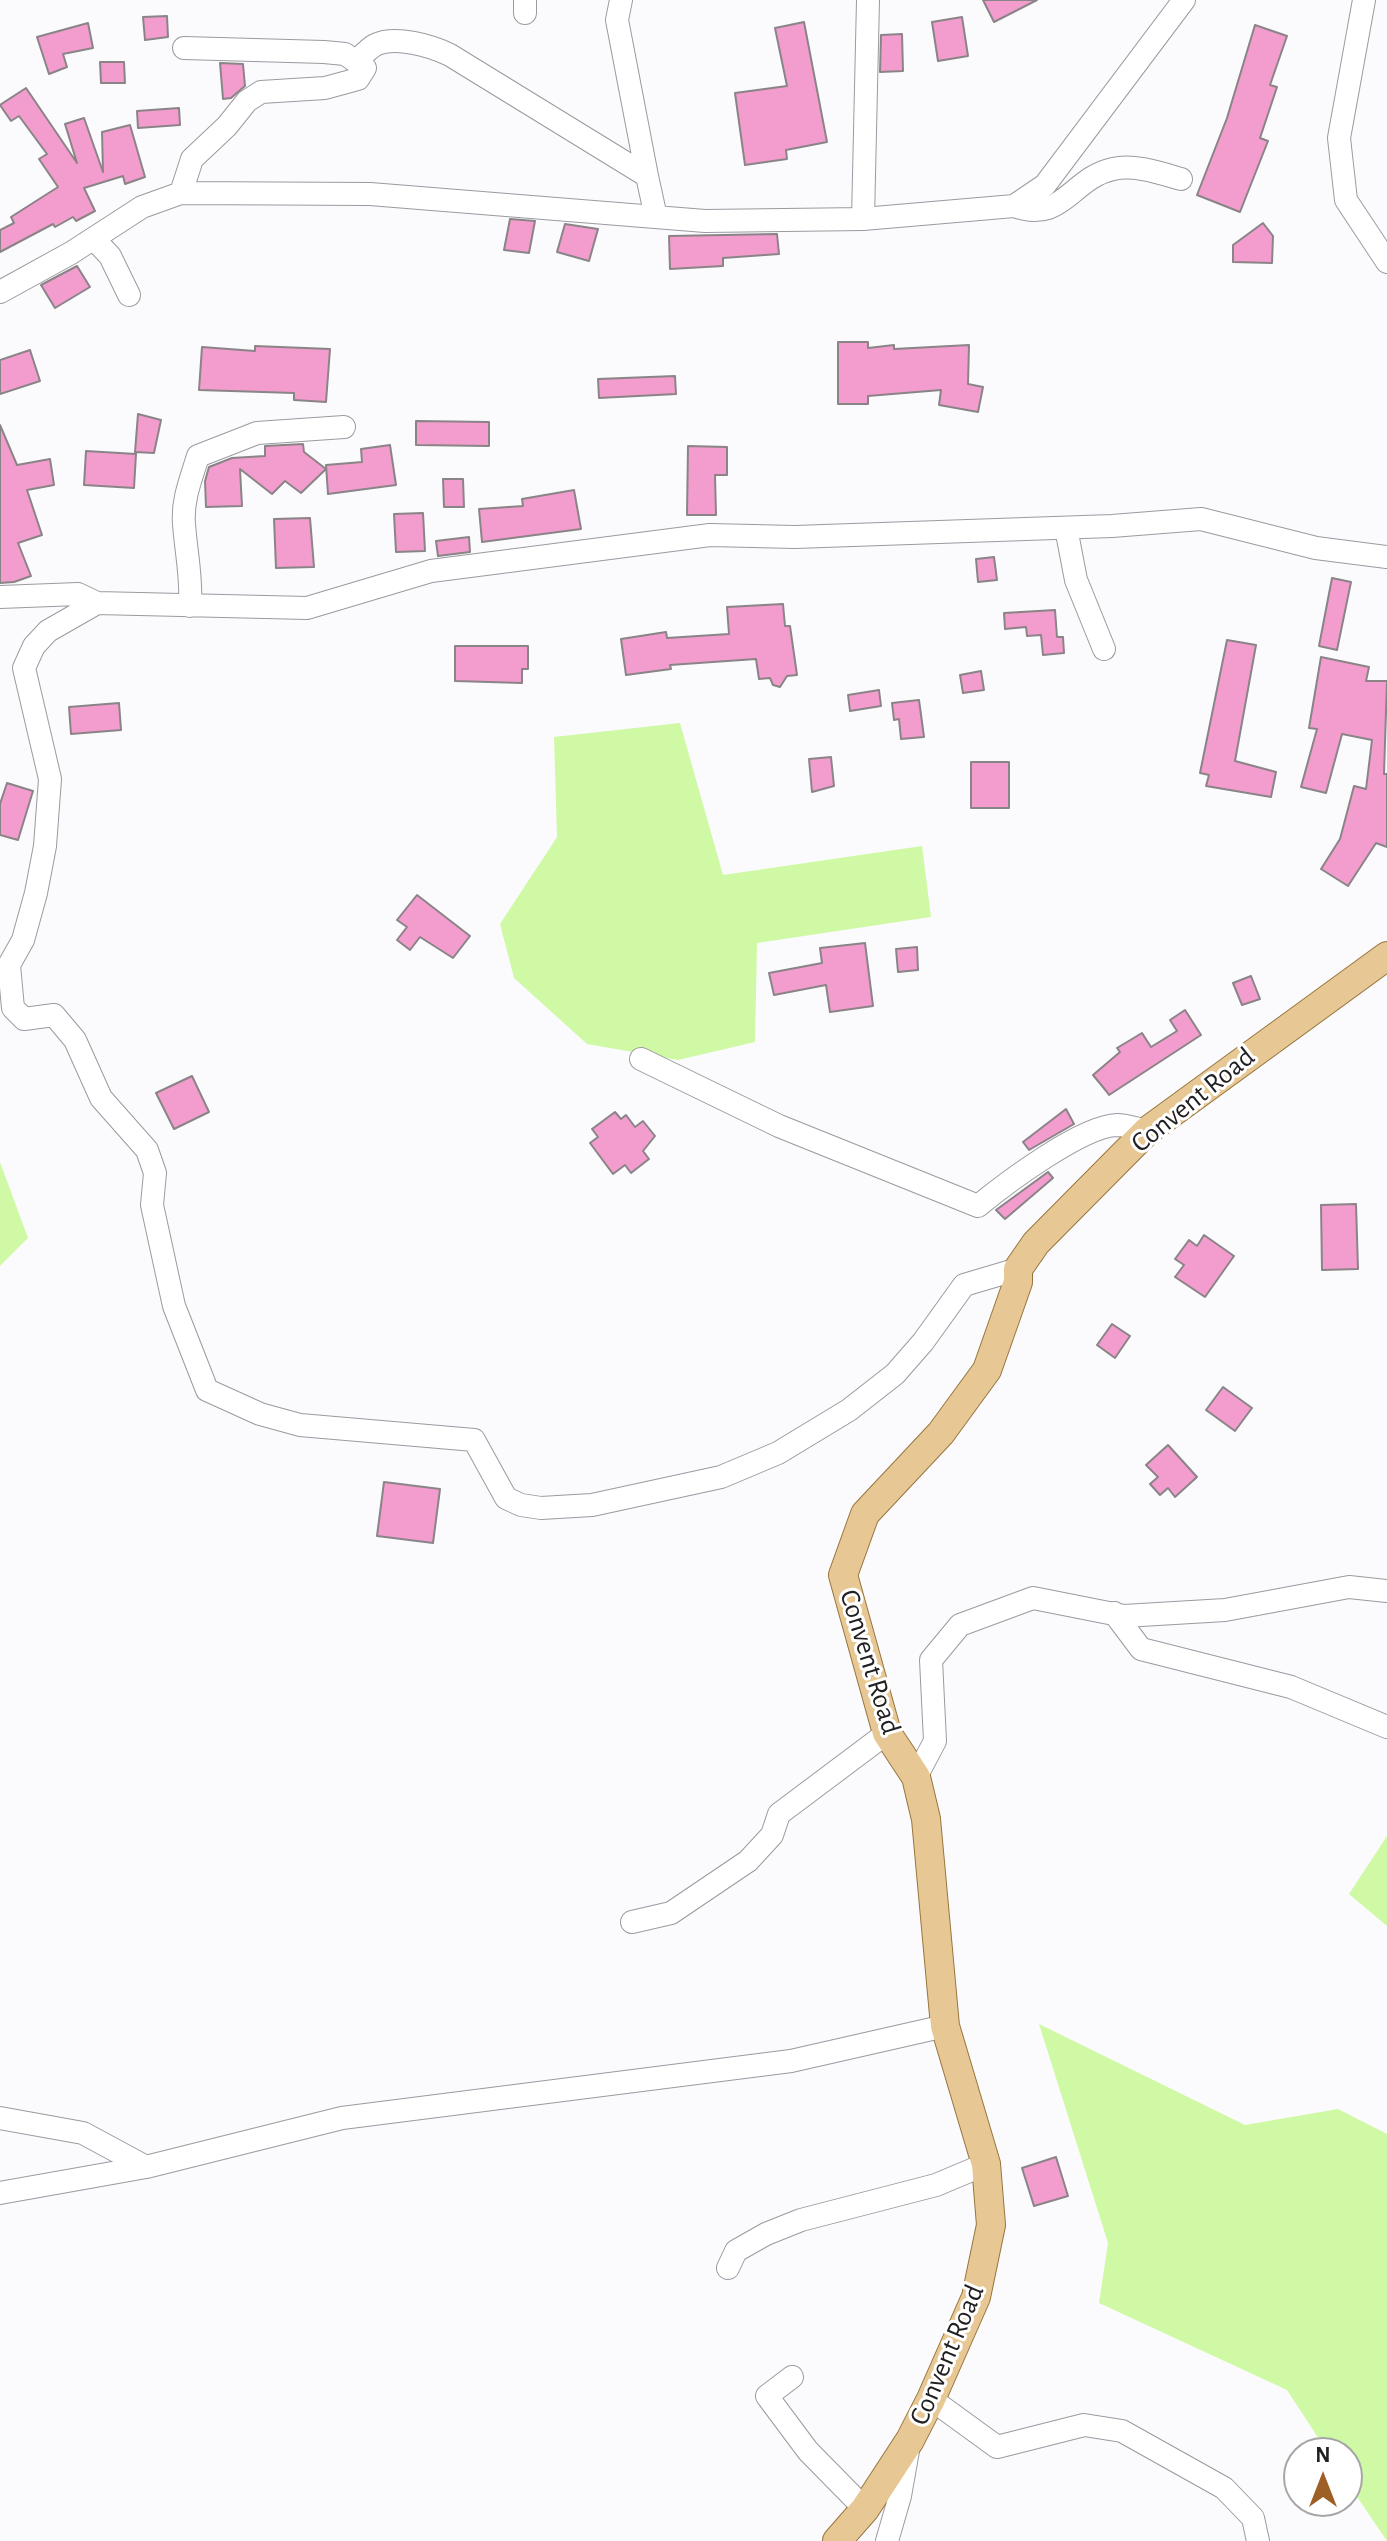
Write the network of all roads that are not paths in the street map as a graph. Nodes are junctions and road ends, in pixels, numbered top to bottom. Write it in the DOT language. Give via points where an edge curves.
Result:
graph roads {
  1 [pos="621,0"];
  2 [pos="868,0"];
  3 [pos="1184,0"];
  4 [pos="1364,0"];
  5 [pos="184,48"];
  6 [pos="356,62"];
  7 [pos="647,176"];
  8 [pos="1181,179"];
  9 [pos="181,193"];
  10 [pos="1014,206"];
  11 [pos="656,217"];
  12 [pos="863,219"];
  13 [pos="94,239"];
  14 [pos="1387,262"];
  15 [pos="0,292"];
  16 [pos="129,295"];
  17 [pos="344,427"];
  18 [pos="1066,528"];
  19 [pos="1387,557"];
  20 [pos="0,597"];
  21 [pos="97,603"];
  22 [pos="190,606"];
  23 [pos="1104,649"];
  24 [pos="1387,956"];
  25 [pos="641,1059"];
  26 [pos="1147,1131"];
  27 [pos="1018,1269"];
  28 [pos="1387,1591"];
  29 [pos="1114,1613"];
  30 [pos="1387,1727"];
  31 [pos="887,1733"];
  32 [pos="916,1777"];
  33 [pos="632,1922"];
  34 [pos="945,2026"];
  35 [pos="0,2118"];
  36 [pos="986,2164"];
  37 [pos="146,2167"];
  38 [pos="0,2193"];
  39 [pos="728,2268"];
  40 [pos="792,2377"];
  41 [pos="931,2399"];
  42 [pos="910,2440"];
  43 [pos="865,2509"];
  44 [pos="837,2541"];
  45 [pos="887,2541"];
  46 [pos="1258,2541"];
  1 -- 7 [label="street" via="617,20"];
  2 -- 12 [label="street"];
  3 -- 10 [label="street" via="1045,185"];
  4 -- 14 [label="street" via="1339,138 1346,200"];
  5 -- 6 [label="street" via="324,52 345,54"];
  6 -- 7 [label="street" via="385,42 435,48"];
  6 -- 9 [label="street" via="365,68 358,79 325,88 261,92 247,101 192,159"];
  7 -- 11 [label="street"];
  8 -- 10 [label="street" via="1112,169 1051,209 1033,213"];
  9 -- 11 [label="street" via="370,194"];
  9 -- 13 [label="street" via="142,207"];
  10 -- 12 [label="street"];
  11 -- 12 [label="street"];
  13 -- 15 [label="street"];
  13 -- 16 [label="street" via="110,256"];
  17 -- 22 [label="street" via="257,433 198,456 185,494"];
  18 -- 19 [label="street" via="1201,519 1316,548"];
  18 -- 22 [label="street" via="710,535 431,571 307,608"];
  18 -- 23 [label="street" via="1068,555"];
  20 -- 21 [label="street" via="78,594"];
  21 -- 22 [label="street"];
  21 -- 27 [label="street" via="48,631 24,668 50,779 36,893 23,940 9,965 9,988 13,1008 24,1019 54,1015 75,1040 101,1098 147,1150 155,1173 152,1205 174,1306 207,1390 300,1425 474,1440 506,1498 541,1508 592,1505 721,1477 778,1453 849,1410 895,1374 964,1285"];
  24 -- 26 [label="main road, Convent Road"];
  25 -- 26 [label="street" via="791,1131 978,1206 1053,1149 1115,1125"];
  26 -- 27 [label="main road, Convent Road" via="1036,1243"];
  27 -- 31 [label="main road, Convent Road" via="987,1370 941,1433 865,1514 843,1575"];
  28 -- 29 [label="street" via="1349,1587 1225,1610"];
  29 -- 30 [label="street" via="1141,1649 1291,1687"];
  29 -- 32 [label="street" via="1033,1598 960,1625 931,1660 935,1741"];
  31 -- 32 [label="main road, Convent Road"];
  31 -- 33 [label="street" via="779,1814 772,1835 748,1861 671,1913"];
  32 -- 34 [label="main road, Convent Road" via="926,1819"];
  34 -- 36 [label="main road, Convent Road"];
  34 -- 37 [label="street" via="791,2061 342,2118"];
  35 -- 37 [label="street" via="83,2133"];
  36 -- 39 [label="street" via="936,2185 766,2234 736,2251"];
  36 -- 41 [label="main road, Convent Road" via="991,2225 976,2297"];
  37 -- 38 [label="street"];
  40 -- 43 [label="street" via="767,2396 808,2451"];
  41 -- 42 [label="main road, Convent Road"];
  41 -- 46 [label="street" via="997,2447 1084,2425 1122,2431 1224,2488 1253,2518"];
  42 -- 43 [label="main road, Convent Road"];
  42 -- 45 [label="street"];
  43 -- 44 [label="main road, Convent Road"];
}
